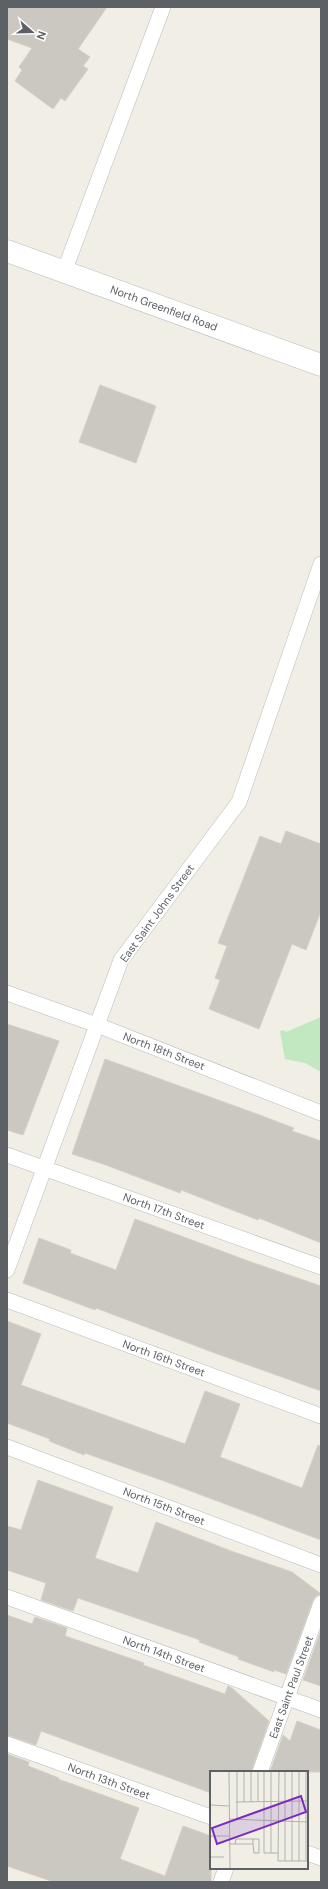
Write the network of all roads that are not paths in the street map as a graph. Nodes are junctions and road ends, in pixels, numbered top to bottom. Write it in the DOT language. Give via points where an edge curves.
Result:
graph roads {
  1 [pos="163,7"];
  2 [pos="7,251"];
  3 [pos="64,272"];
  4 [pos="321,365"];
  5 [pos="321,564"];
  6 [pos="7,993"];
  7 [pos="97,1025"];
  8 [pos="321,1113"];
  9 [pos="7,1155"];
  10 [pos="44,1168"];
  11 [pos="321,1268"];
  12 [pos="7,1270"];
  13 [pos="7,1300"];
  14 [pos="321,1416"];
  15 [pos="7,1447"];
  16 [pos="321,1565"];
  17 [pos="7,1596"];
  18 [pos="321,1603"];
  19 [pos="287,1698"];
  20 [pos="321,1710"];
  21 [pos="7,1744"];
  22 [pos="260,1771"];
  23 [pos="210,1817"];
  24 [pos="308,1853"];
  25 [pos="321,1858"];
  26 [pos="226,1869"];
  27 [pos="221,1882"];
  1 -- 3 [label="lane"];
  2 -- 3 [label="main road, North Greenfield Road"];
  3 -- 4 [label="main road, North Greenfield Road"];
  5 -- 7 [label="lane, East Saint Johns Street" via="239,802 121,960"];
  6 -- 7 [label="lane, North 18th Street"];
  7 -- 8 [label="lane, North 18th Street"];
  7 -- 10 [label="lane, East Saint Johns Street"];
  9 -- 10 [label="lane, North 17th Street"];
  10 -- 11 [label="lane, North 17th Street"];
  10 -- 12 [label="lane, East Saint Johns Street"];
  13 -- 14 [label="lane, North 16th Street"];
  15 -- 16 [label="lane, North 15th Street"];
  17 -- 19 [label="lane, North 14th Street"];
  18 -- 19 [label="lane, East Saint Paul Street"];
  19 -- 20 [label="lane, North 14th Street"];
  19 -- 22 [label="lane, East Saint Paul Street"];
  21 -- 23 [label="lane, North 13th Street"];
  24 -- 25 [label="lane"];
  26 -- 27 [label="lane"];
}
